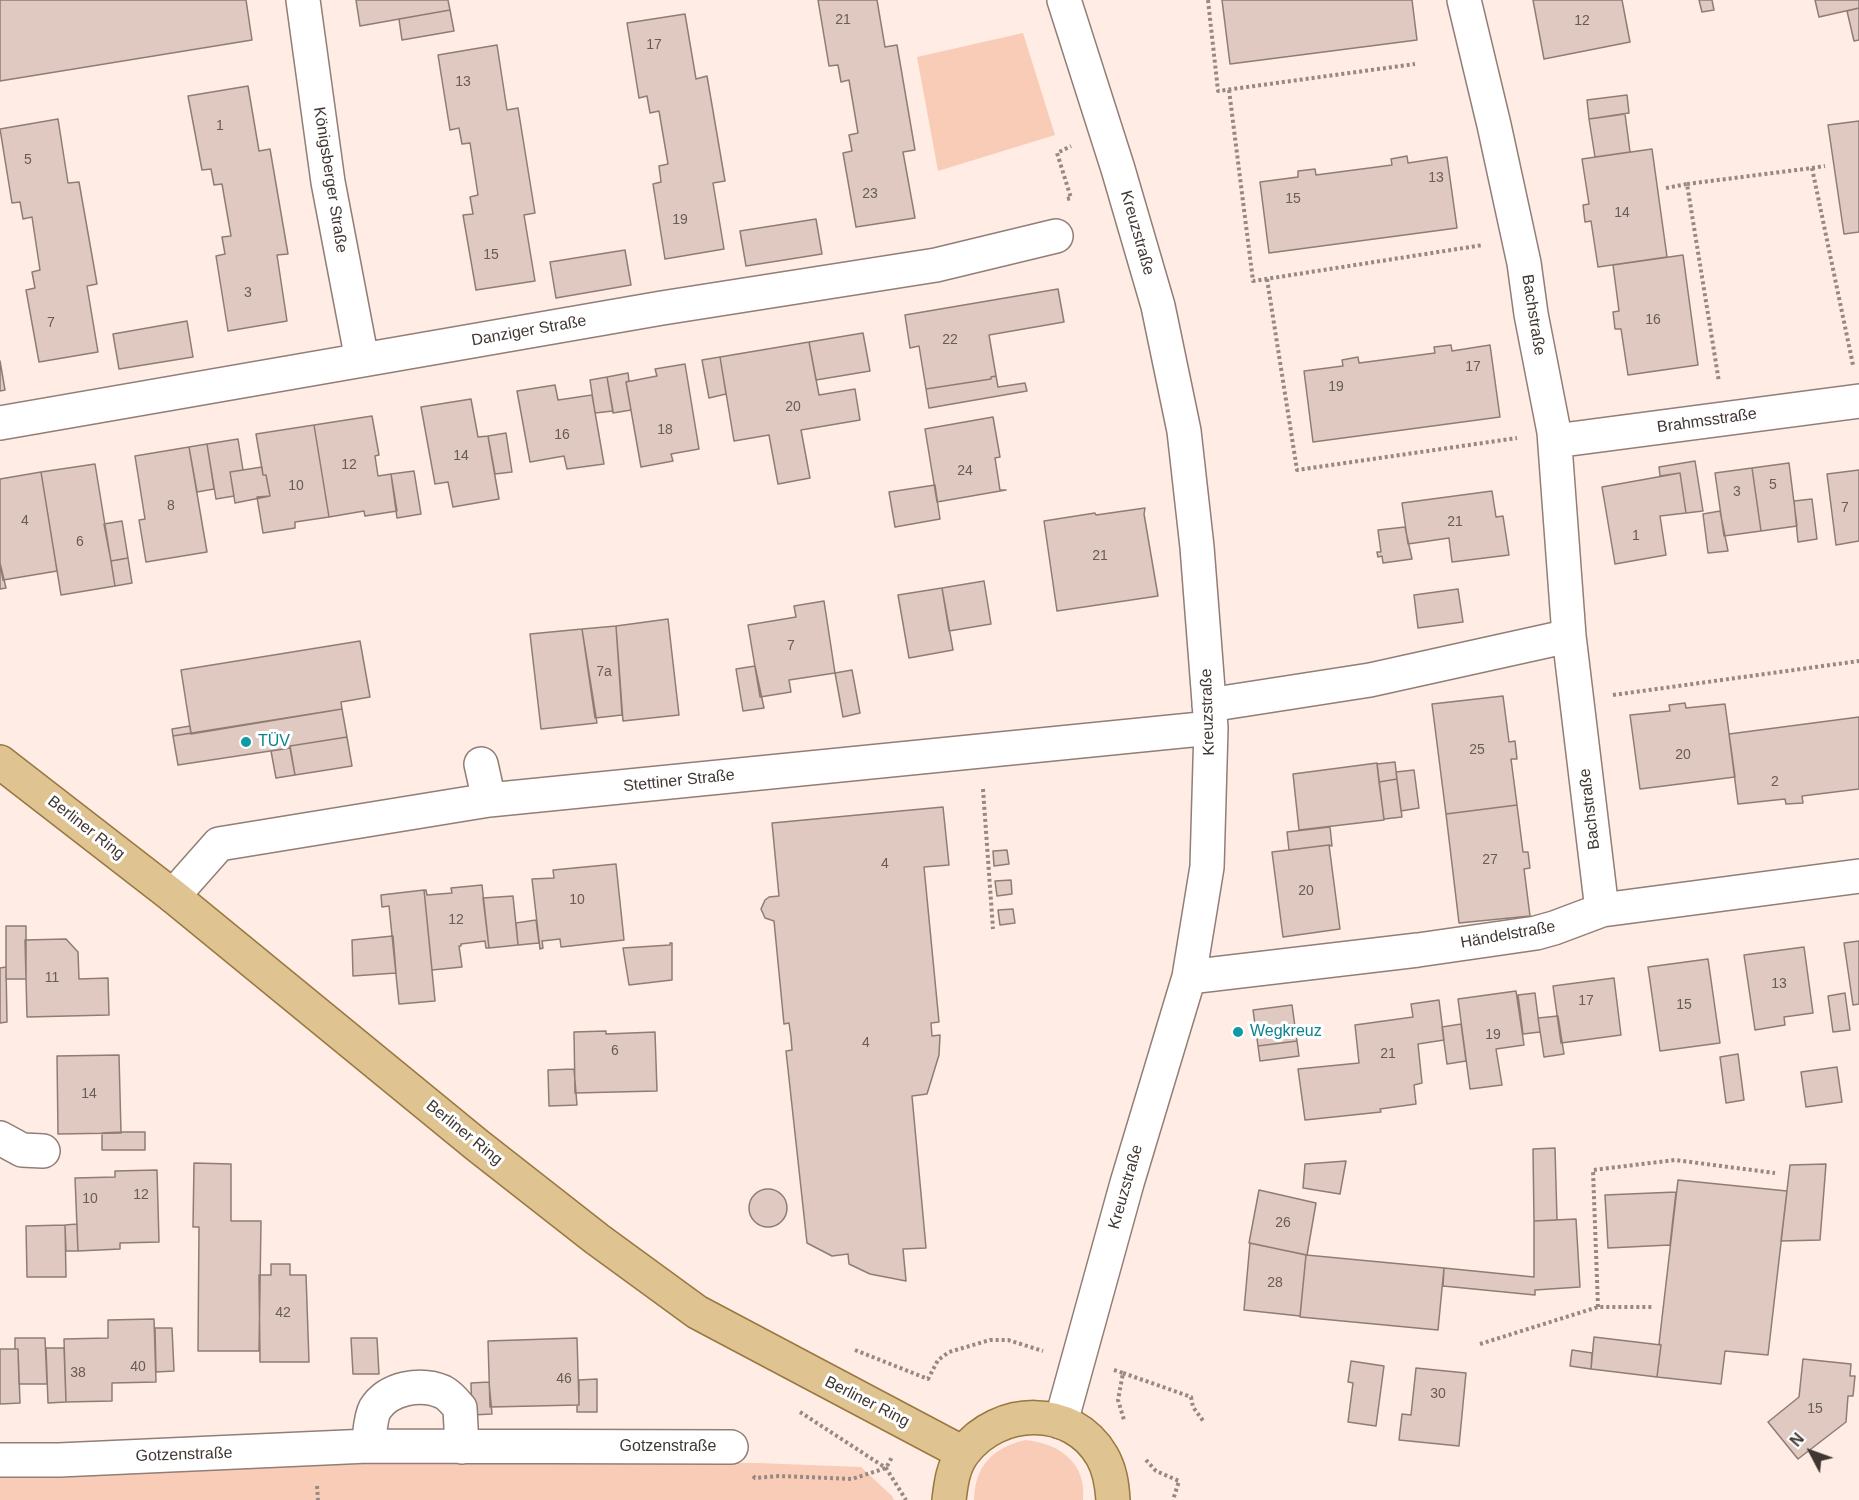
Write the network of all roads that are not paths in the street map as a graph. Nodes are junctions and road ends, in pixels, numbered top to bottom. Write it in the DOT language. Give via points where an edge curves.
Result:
graph roads {
  1 [pos="303,0"];
  2 [pos="1064,0"];
  3 [pos="1464,0"];
  4 [pos="1056,236"];
  5 [pos="362,360"];
  6 [pos="1857,387"];
  7 [pos="0,423"];
  8 [pos="1554,437"];
  9 [pos="1569,636"];
  10 [pos="1210,716"];
  11 [pos="0,762"];
  12 [pos="481,764"];
  13 [pos="489,800"];
  14 [pos="1859,876"];
  15 [pos="173,896"];
  16 [pos="1602,910"];
  17 [pos="1189,977"];
  18 [pos="0,1138"];
  19 [pos="43,1151"];
  20 [pos="1060,1422"];
  21 [pos="369,1446"];
  22 [pos="462,1447"];
  23 [pos="730,1447"];
  24 [pos="963,1453"];
  25 [pos="0,1460"];
  26 [pos="949,1500"];
  27 [pos="1113,1500"];
  1 -- 5 [label="street, Königsberger Straße" via="328,182"];
  2 -- 10 [label="street, Kreuzstraße" via="1158,306 1184,431"];
  3 -- 8 [label="street, Bachstraße" via="1519,238"];
  4 -- 5 [label="street, Danziger Straße" via="936,265"];
  5 -- 7 [label="street, Danziger Straße"];
  6 -- 8 [label="street, Brahmsstraße" via="1725,418"];
  8 -- 9 [label="street, Bachstraße"];
  9 -- 10 [label="street"];
  9 -- 16 [label="street, Bachstraße"];
  10 -- 13 [label="street, Stettiner Straße" via="980,751"];
  10 -- 17 [label="street, Kreuzstraße" via="1207,867"];
  11 -- 15 [label="main road, Berliner Ring"];
  12 -- 13 [label="street"];
  13 -- 15 [label="street, Stettiner Straße" via="219,844"];
  14 -- 16 [label="street, Händelstraße"];
  15 -- 24 [label="main road, Berliner Ring" via="477,1145 697,1312"];
  16 -- 17 [label="street, Händelstraße" via="1536,933"];
  17 -- 20 [label="street, Kreuzstraße"];
  18 -- 19 [label="street" via="22,1150"];
  20 -- 24 [label="main road" via="1034,1417 1006,1420 982,1433"];
  20 -- 27 [label="main road" via="1084,1435 1101,1455 1112,1479"];
  21 -- 22 [label="street, Gotzenstraße"];
  21 -- 22 [label="street" via="374,1410 385,1398 402,1389 427,1387 445,1393 460,1408"];
  21 -- 25 [label="street, Gotzenstraße"];
  22 -- 23 [label="street, Gotzenstraße"];
  24 -- 26 [label="main road" via="952,1475"];
}
